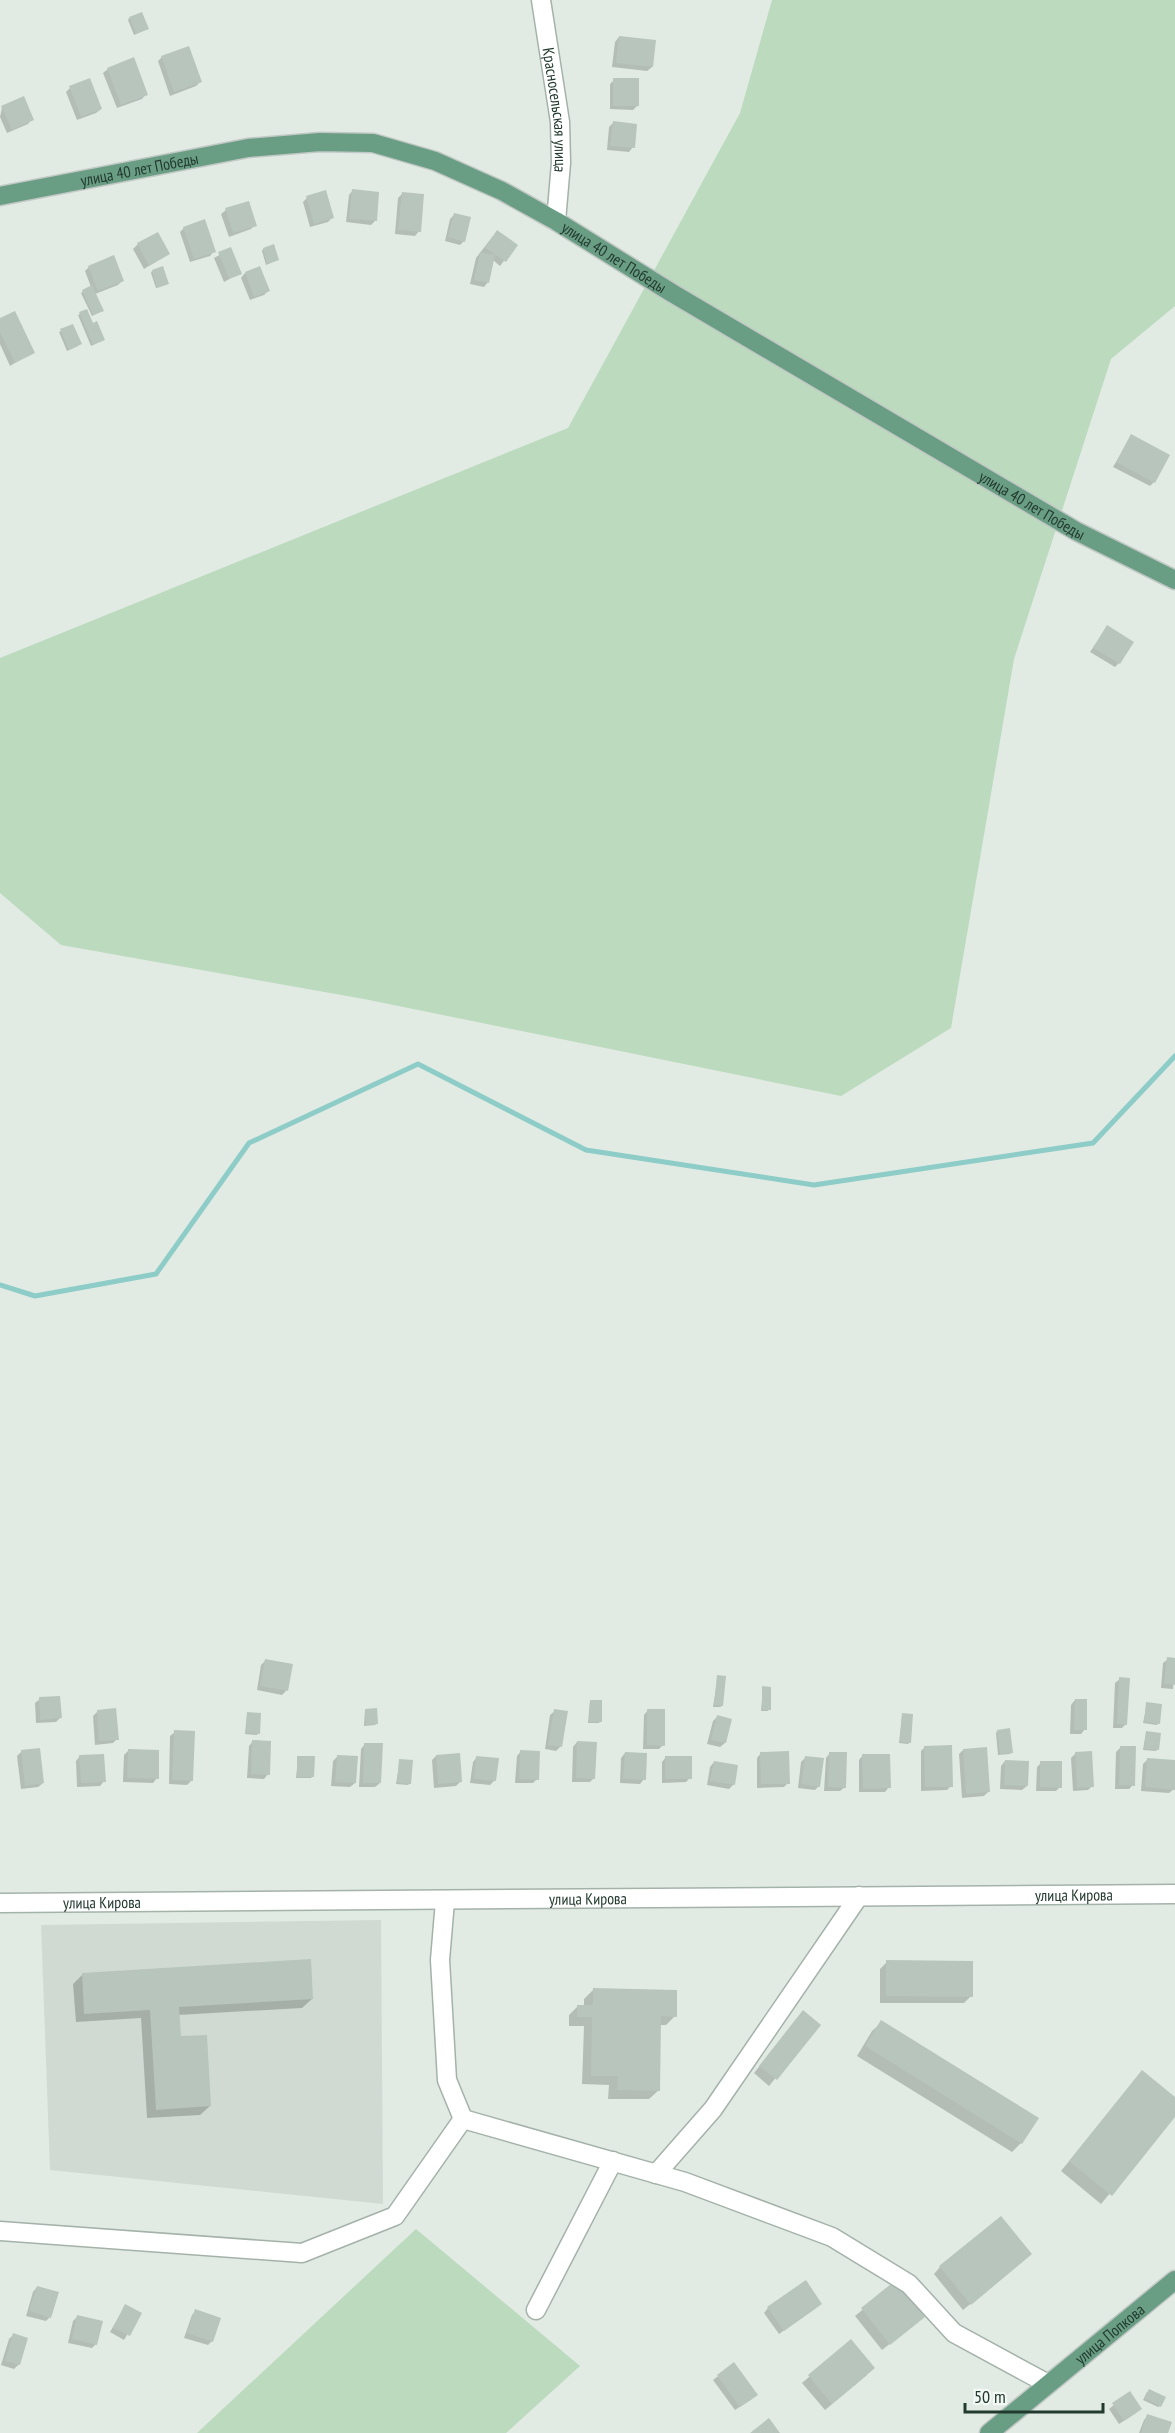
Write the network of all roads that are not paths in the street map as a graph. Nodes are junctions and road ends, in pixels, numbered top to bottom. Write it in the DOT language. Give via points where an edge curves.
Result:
graph roads {
  1 [pos="541,0"];
  2 [pos="0,196"];
  3 [pos="556,221"];
  4 [pos="1175,580"];
  5 [pos="1175,1894"];
  6 [pos="859,1896"];
  7 [pos="445,1901"];
  8 [pos="0,1903"];
  9 [pos="463,2119"];
  10 [pos="613,2161"];
  11 [pos="656,2174"];
  12 [pos="0,2231"];
  13 [pos="1175,2280"];
  14 [pos="536,2310"];
  15 [pos="1048,2384"];
  16 [pos="989,2433"];
  1 -- 3 [label="street, Красносельская улица" via="560,122"];
  2 -- 3 [label="main road, улица 40 лет Победы" via="248,148 320,142 373,143 435,161"];
  3 -- 4 [label="main road, улица 40 лет Победы" via="1066,525"];
  5 -- 6 [label="street, улица Кирова"];
  6 -- 7 [label="street, улица Кирова"];
  6 -- 11 [label="street" via="713,2109"];
  7 -- 8 [label="street, улица Кирова"];
  7 -- 9 [label="street" via="440,1960 447,2080"];
  9 -- 10 [label="street"];
  9 -- 12 [label="street" via="395,2216 302,2253"];
  10 -- 11 [label="street"];
  10 -- 14 [label="street"];
  11 -- 15 [label="street" via="832,2237 909,2284 954,2333"];
  13 -- 15 [label="main road, улица Попкова"];
  15 -- 16 [label="main road, улица Попкова"];
}
